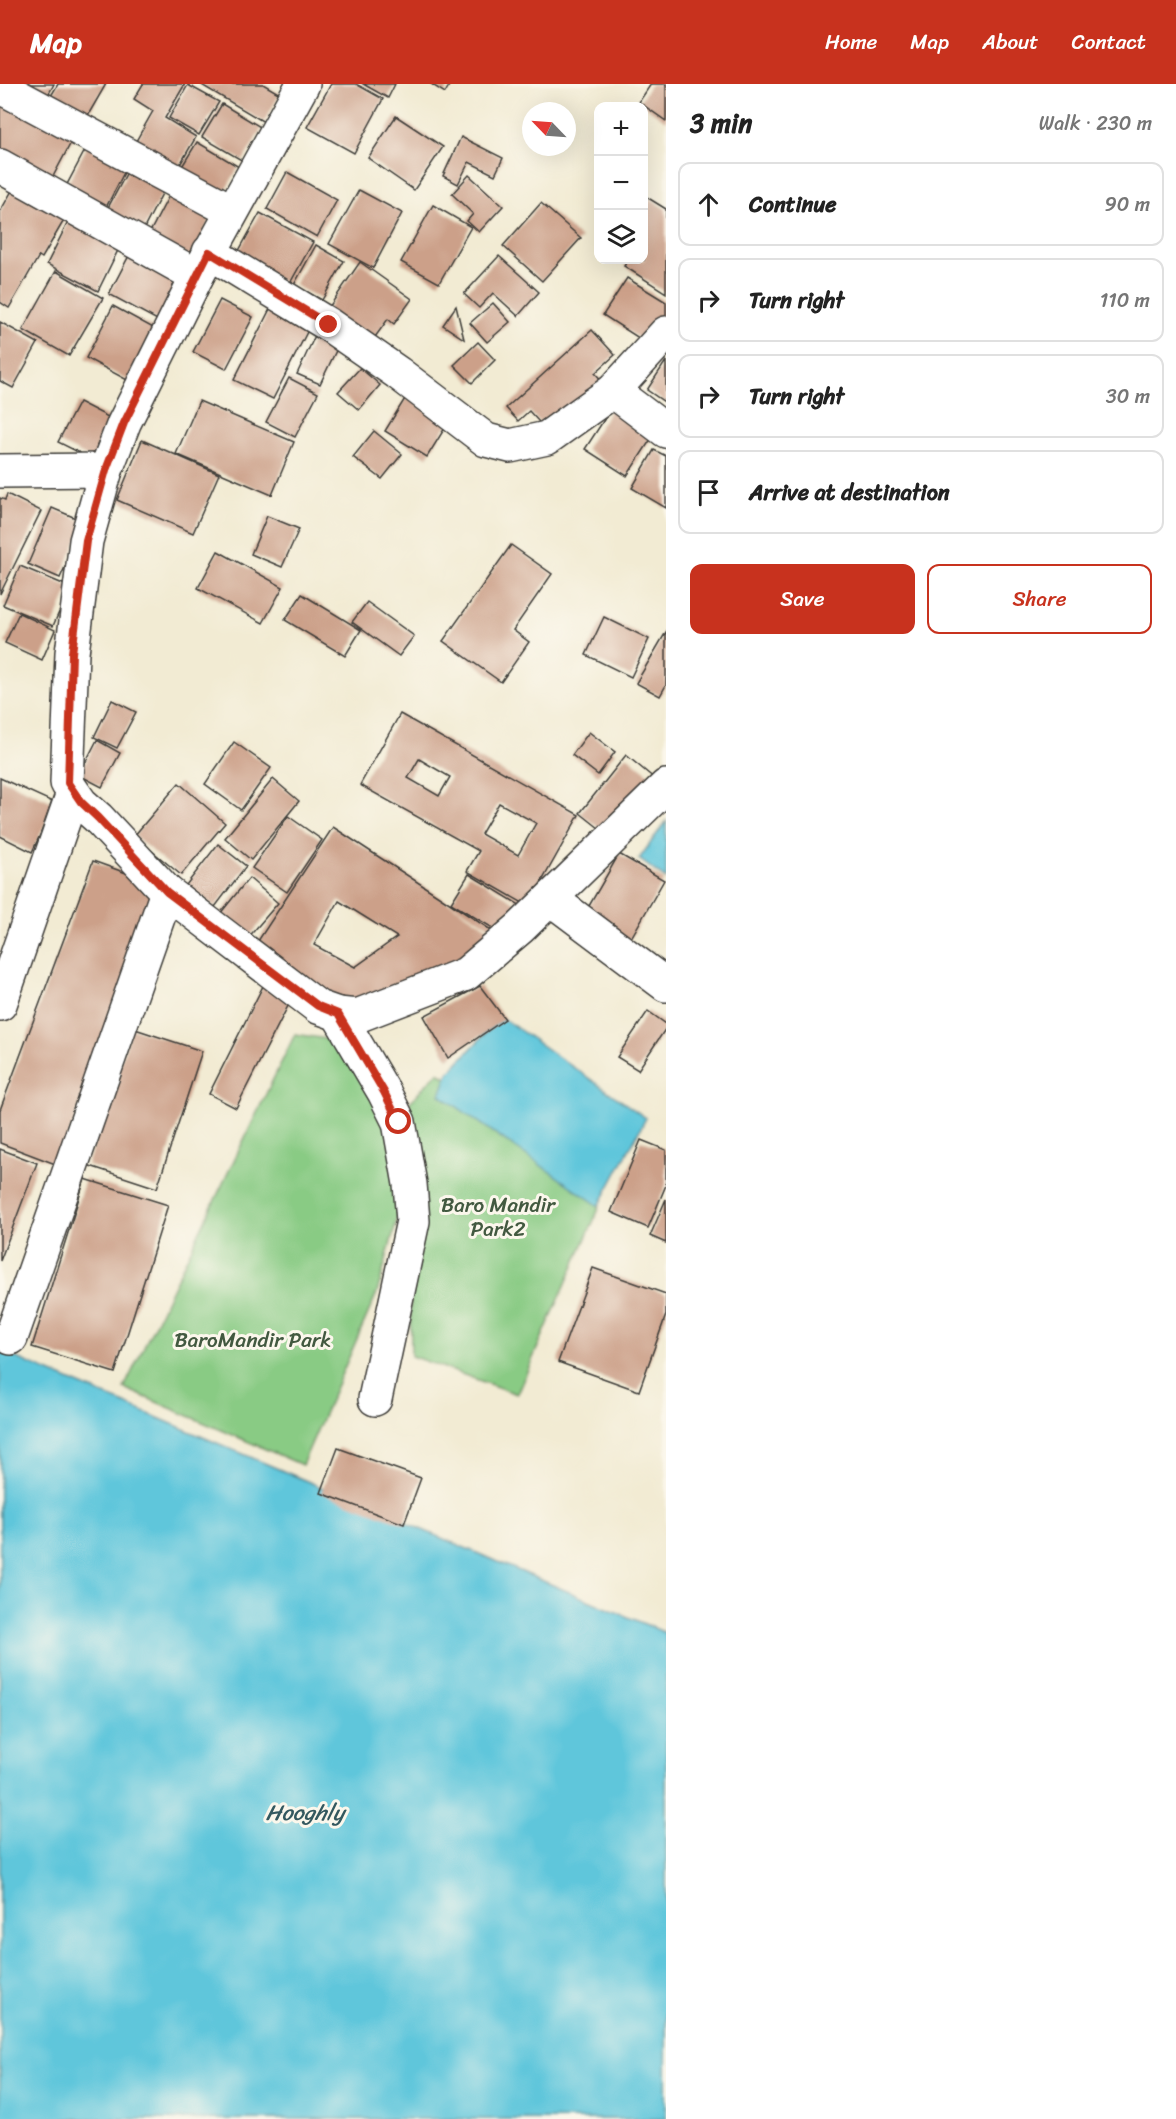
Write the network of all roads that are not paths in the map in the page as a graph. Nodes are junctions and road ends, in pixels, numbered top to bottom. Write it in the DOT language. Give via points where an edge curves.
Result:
graph roads {
  1 [pos="303,84"];
  2 [pos="0,89"];
  3 [pos="0,166"];
  4 [pos="232,211"];
  5 [pos="203,264"];
  6 [pos="666,333"];
  7 [pos="613,391"];
  8 [pos="666,431"];
  9 [pos="106,470"];
  10 [pos="0,471"];
  11 [pos="666,786"];
  12 [pos="73,793"];
  13 [pos="167,892"];
  14 [pos="551,899"];
  15 [pos="666,985"];
  16 [pos="0,1004"];
  17 [pos="338,1014"];
  18 [pos="11,1338"];
  19 [pos="375,1399"];
  1 -- 4 [label="street"];
  2 -- 4 [label="street"];
  3 -- 5 [label="street"];
  4 -- 5 [label="street"];
  5 -- 7 [label="street" via="329,325 486,440 497,444 510,446 547,438"];
  5 -- 9 [label="street" via="124,423"];
  6 -- 7 [label="street"];
  7 -- 8 [label="street"];
  9 -- 10 [label="street"];
  9 -- 12 [label="street" via="86,541 72,653 68,783"];
  11 -- 14 [label="street"];
  12 -- 13 [label="street"];
  12 -- 16 [label="street"];
  13 -- 17 [label="street" via="318,1006"];
  13 -- 18 [label="street"];
  14 -- 15 [label="street"];
  14 -- 17 [label="street" via="466,974 357,1016"];
  17 -- 19 [label="street" via="399,1122 411,1193 413,1221"];
}
